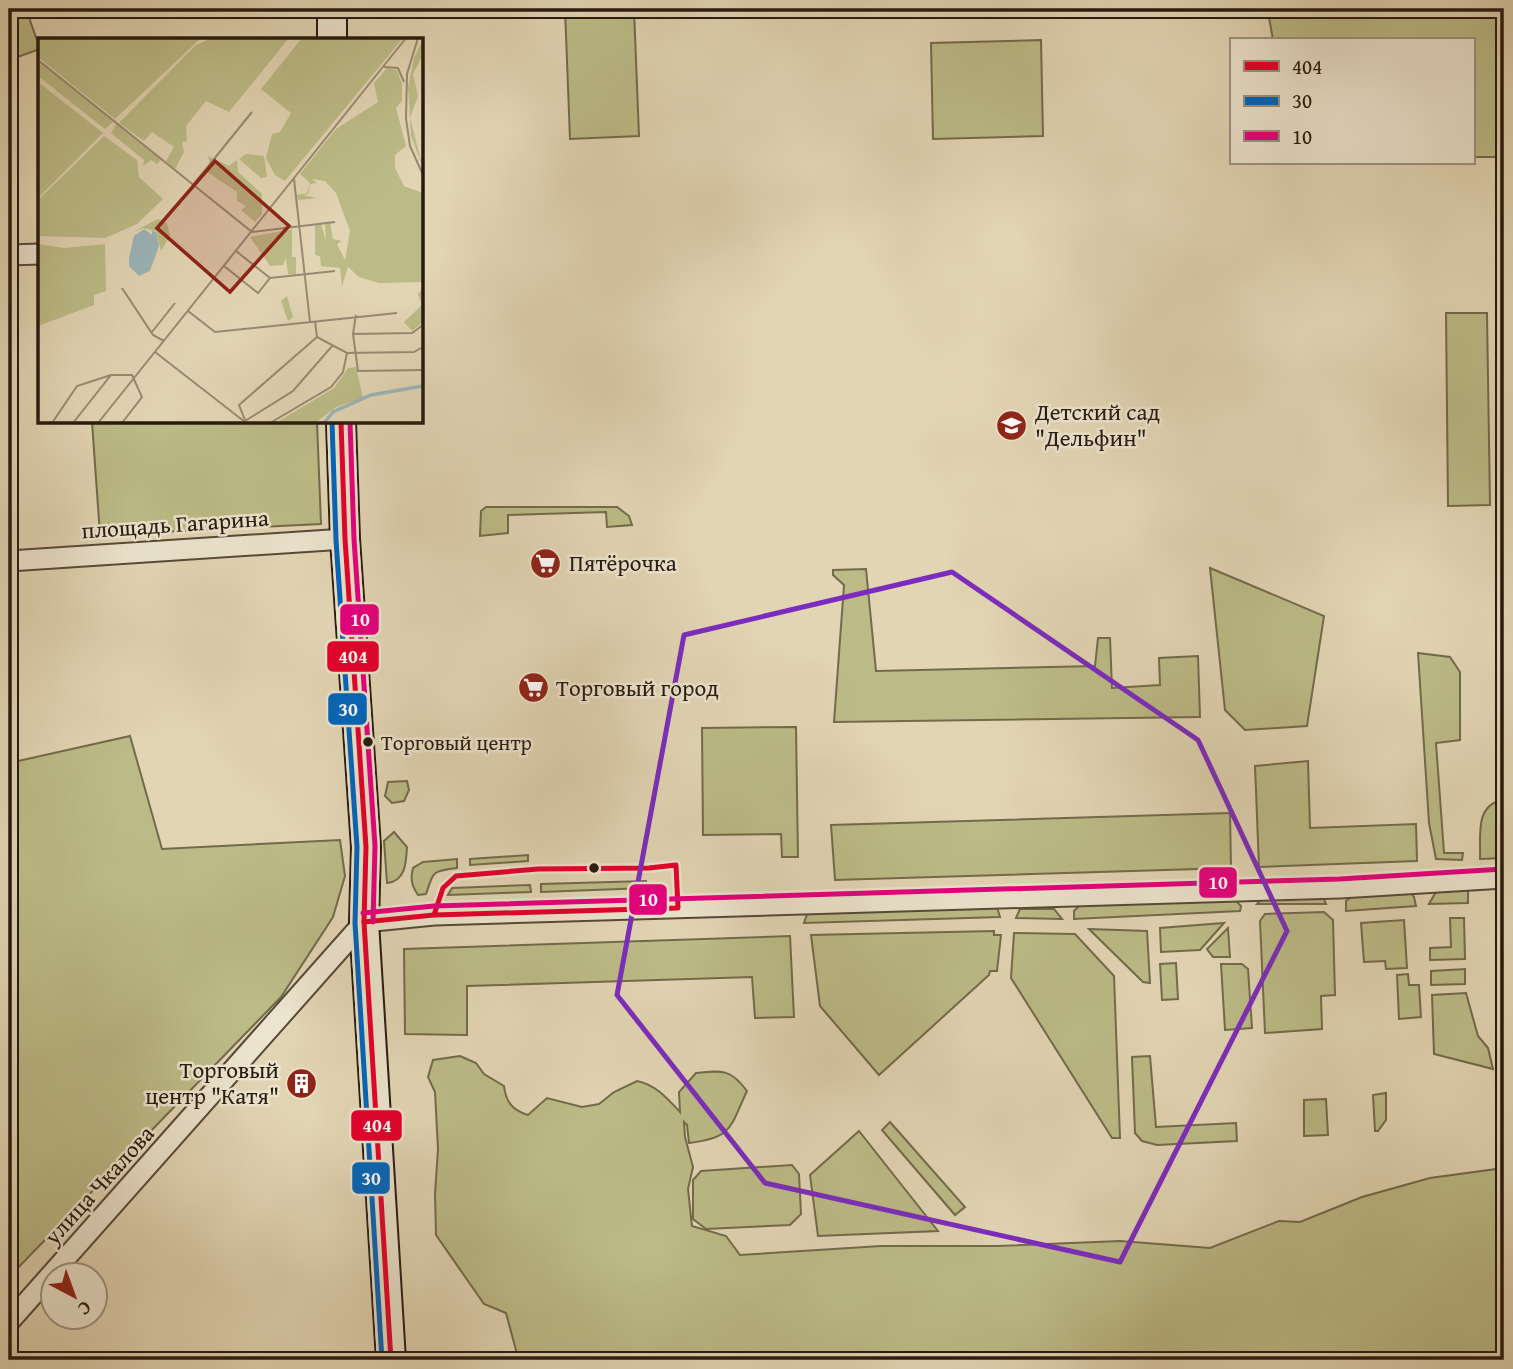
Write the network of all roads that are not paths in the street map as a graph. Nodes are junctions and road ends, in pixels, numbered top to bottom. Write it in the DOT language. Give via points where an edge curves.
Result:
graph roads {
  1 [pos="332,9"];
  2 [pos="332,38"];
  3 [pos="38,254"];
  4 [pos="9,256"];
  5 [pos="341,424"];
  6 [pos="345,539"];
  7 [pos="9,561"];
  8 [pos="1504,878"];
  9 [pos="364,922"];
  10 [pos="9,1322"];
  11 [pos="391,1360"];
  1 -- 2 [label="main road"];
  3 -- 4 [label="street"];
  5 -- 6 [label="main road"];
  6 -- 7 [label="street, площадь Гагарина"];
  6 -- 9 [label="main road" via="366,848"];
  8 -- 9 [label="street" via="1340,888 434,915"];
  9 -- 10 [label="street, улица Чкалова"];
  9 -- 11 [label="main road"];
}
